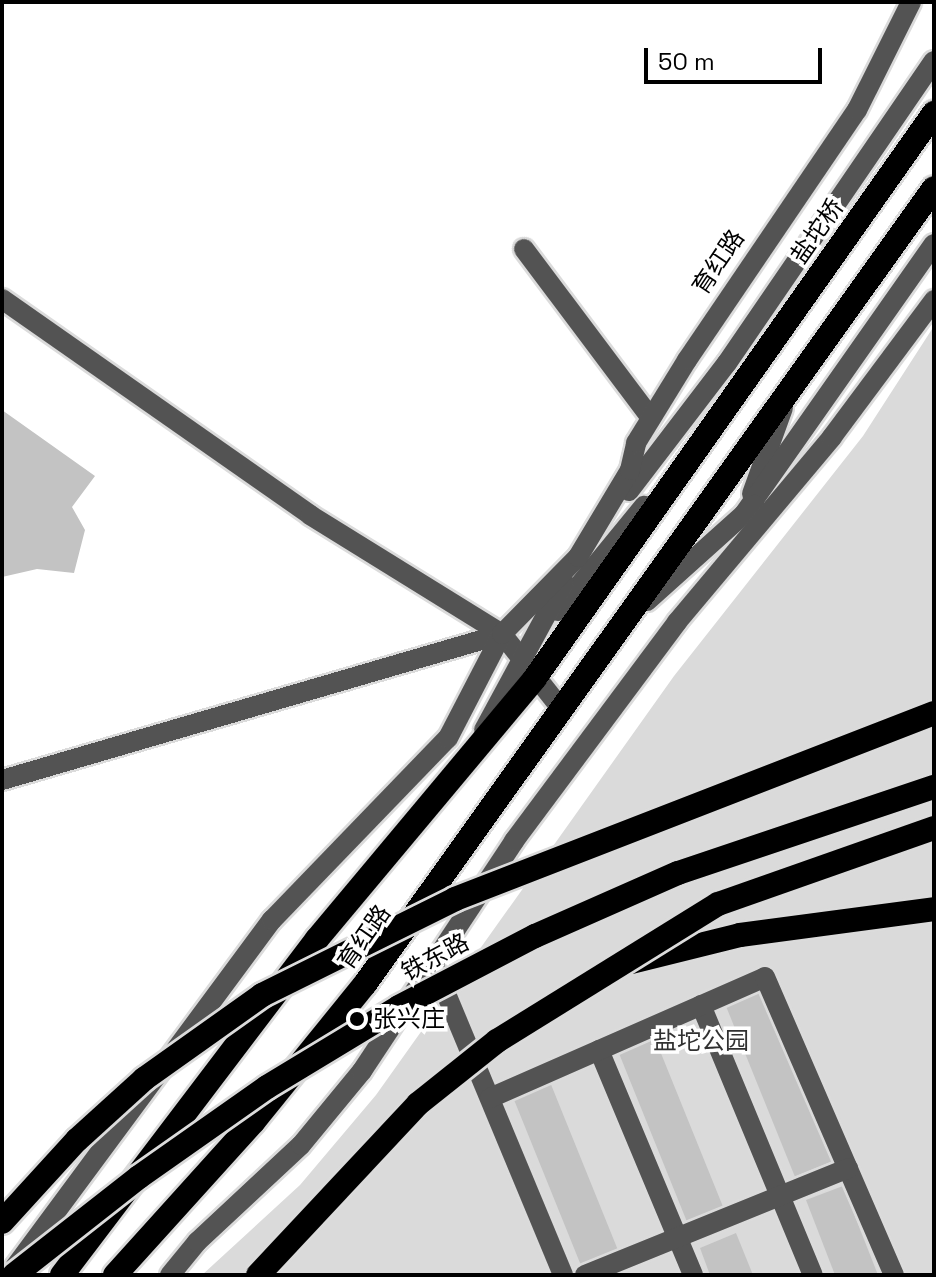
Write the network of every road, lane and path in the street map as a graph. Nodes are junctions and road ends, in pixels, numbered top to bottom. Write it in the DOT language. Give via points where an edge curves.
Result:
graph roads {
  1 [pos="904,7"];
  2 [pos="934,61"];
  3 [pos="934,113"];
  4 [pos="934,188"];
  5 [pos="934,244"];
  6 [pos="524,249"];
  7 [pos="2,299"];
  8 [pos="934,300"];
  9 [pos="746,381"];
  10 [pos="785,403"];
  11 [pos="651,418"];
  12 [pos="832,437"];
  13 [pos="744,514"];
  14 [pos="578,557"];
  15 [pos="635,612"];
  16 [pos="677,622"];
  17 [pos="502,634"];
  18 [pos="519,659"];
  19 [pos="535,678"];
  20 [pos="559,706"];
  21 [pos="934,713"];
  22 [pos="448,738"];
  23 [pos="474,752"];
  24 [pos="2,780"];
  25 [pos="934,787"];
  26 [pos="934,828"];
  27 [pos="934,909"];
  28 [pos="434,965"];
  29 [pos="599,975"];
  30 [pos="701,1005"];
  31 [pos="599,1050"];
  32 [pos="490,1098"];
  33 [pos="848,1168"];
  34 [pos="780,1196"];
  35 [pos="2,1222"];
  36 [pos="677,1237"];
  37 [pos="11,1275"];
  38 [pos="62,1275"];
  39 [pos="115,1275"];
  40 [pos="170,1275"];
  41 [pos="258,1275"];
  42 [pos="563,1275"];
  43 [pos="585,1275"];
  44 [pos="693,1275"];
  45 [pos="813,1275"];
  46 [pos="894,1275"];
  1 -- 11 [label="street, 育红路" via="857,110 735,285"];
  2 -- 14 [label="street, 育红路" via="727,363"];
  3 -- 9 [label="highway, 盐坨桥"];
  4 -- 10 [label="highway"];
  5 -- 13 [label="street, 育红路"];
  6 -- 11 [label="street"];
  7 -- 17 [label="street" via="310,515"];
  8 -- 12 [label="street, 育红路"];
  9 -- 18 [label="street, 育红路"];
  9 -- 19 [label="highway, 育红路"];
  10 -- 13 [label="street, 育红路"];
  10 -- 15 [label="highway, 育红路"];
  11 -- 14 [label="street, 育红路" via="636,443 630,470"];
  12 -- 13 [label="street, 育红路"];
  12 -- 16 [label="street, 育红路"];
  13 -- 15 [label="street, 育红路"];
  13 -- 16 [label="street, 育红路"];
  14 -- 17 [label="street, 育红路"];
  14 -- 18 [label="street, 育红路"];
  15 -- 20 [label="highway, 育红路"];
  16 -- 28 [label="street, 育红路" via="514,841"];
  17 -- 18 [label="street"];
  17 -- 22 [label="street, 育红路"];
  17 -- 24 [label="street"];
  18 -- 19 [label="street"];
  18 -- 22 [label="street, 育红路"];
  18 -- 23 [label="street, 育红路"];
  19 -- 20 [label="street"];
  19 -- 23 [label="highway, 育红路"];
  20 -- 39 [label="highway, 育红路" via="365,984 254,1121"];
  21 -- 35 [label="highway, bridge" via="455,899 262,995 144,1079 77,1140"];
  22 -- 37 [label="street, 育红路" via="272,920"];
  23 -- 38 [label="highway, 育红路" via="308,950"];
  25 -- 37 [label="highway, 铁东路, bridge" via="678,873 535,936 399,1007 267,1087"];
  26 -- 29 [label="highway, bridge" via="718,904"];
  27 -- 29 [label="highway, bridge" via="712,941"];
  28 -- 32 [label="street"];
  28 -- 40 [label="street, 育红路" via="362,1071 301,1145 197,1242"];
  29 -- 41 [label="highway, bridge" via="497,1041 418,1104"];
  30 -- 31 [label="street"];
  30 -- 33 [label="street" via="765,977"];
  30 -- 34 [label="street"];
  31 -- 32 [label="street"];
  31 -- 36 [label="street"];
  32 -- 42 [label="street"];
  33 -- 34 [label="street"];
  33 -- 46 [label="street"];
  34 -- 36 [label="street"];
  34 -- 45 [label="street"];
  36 -- 43 [label="street"];
  36 -- 44 [label="street"];
}
